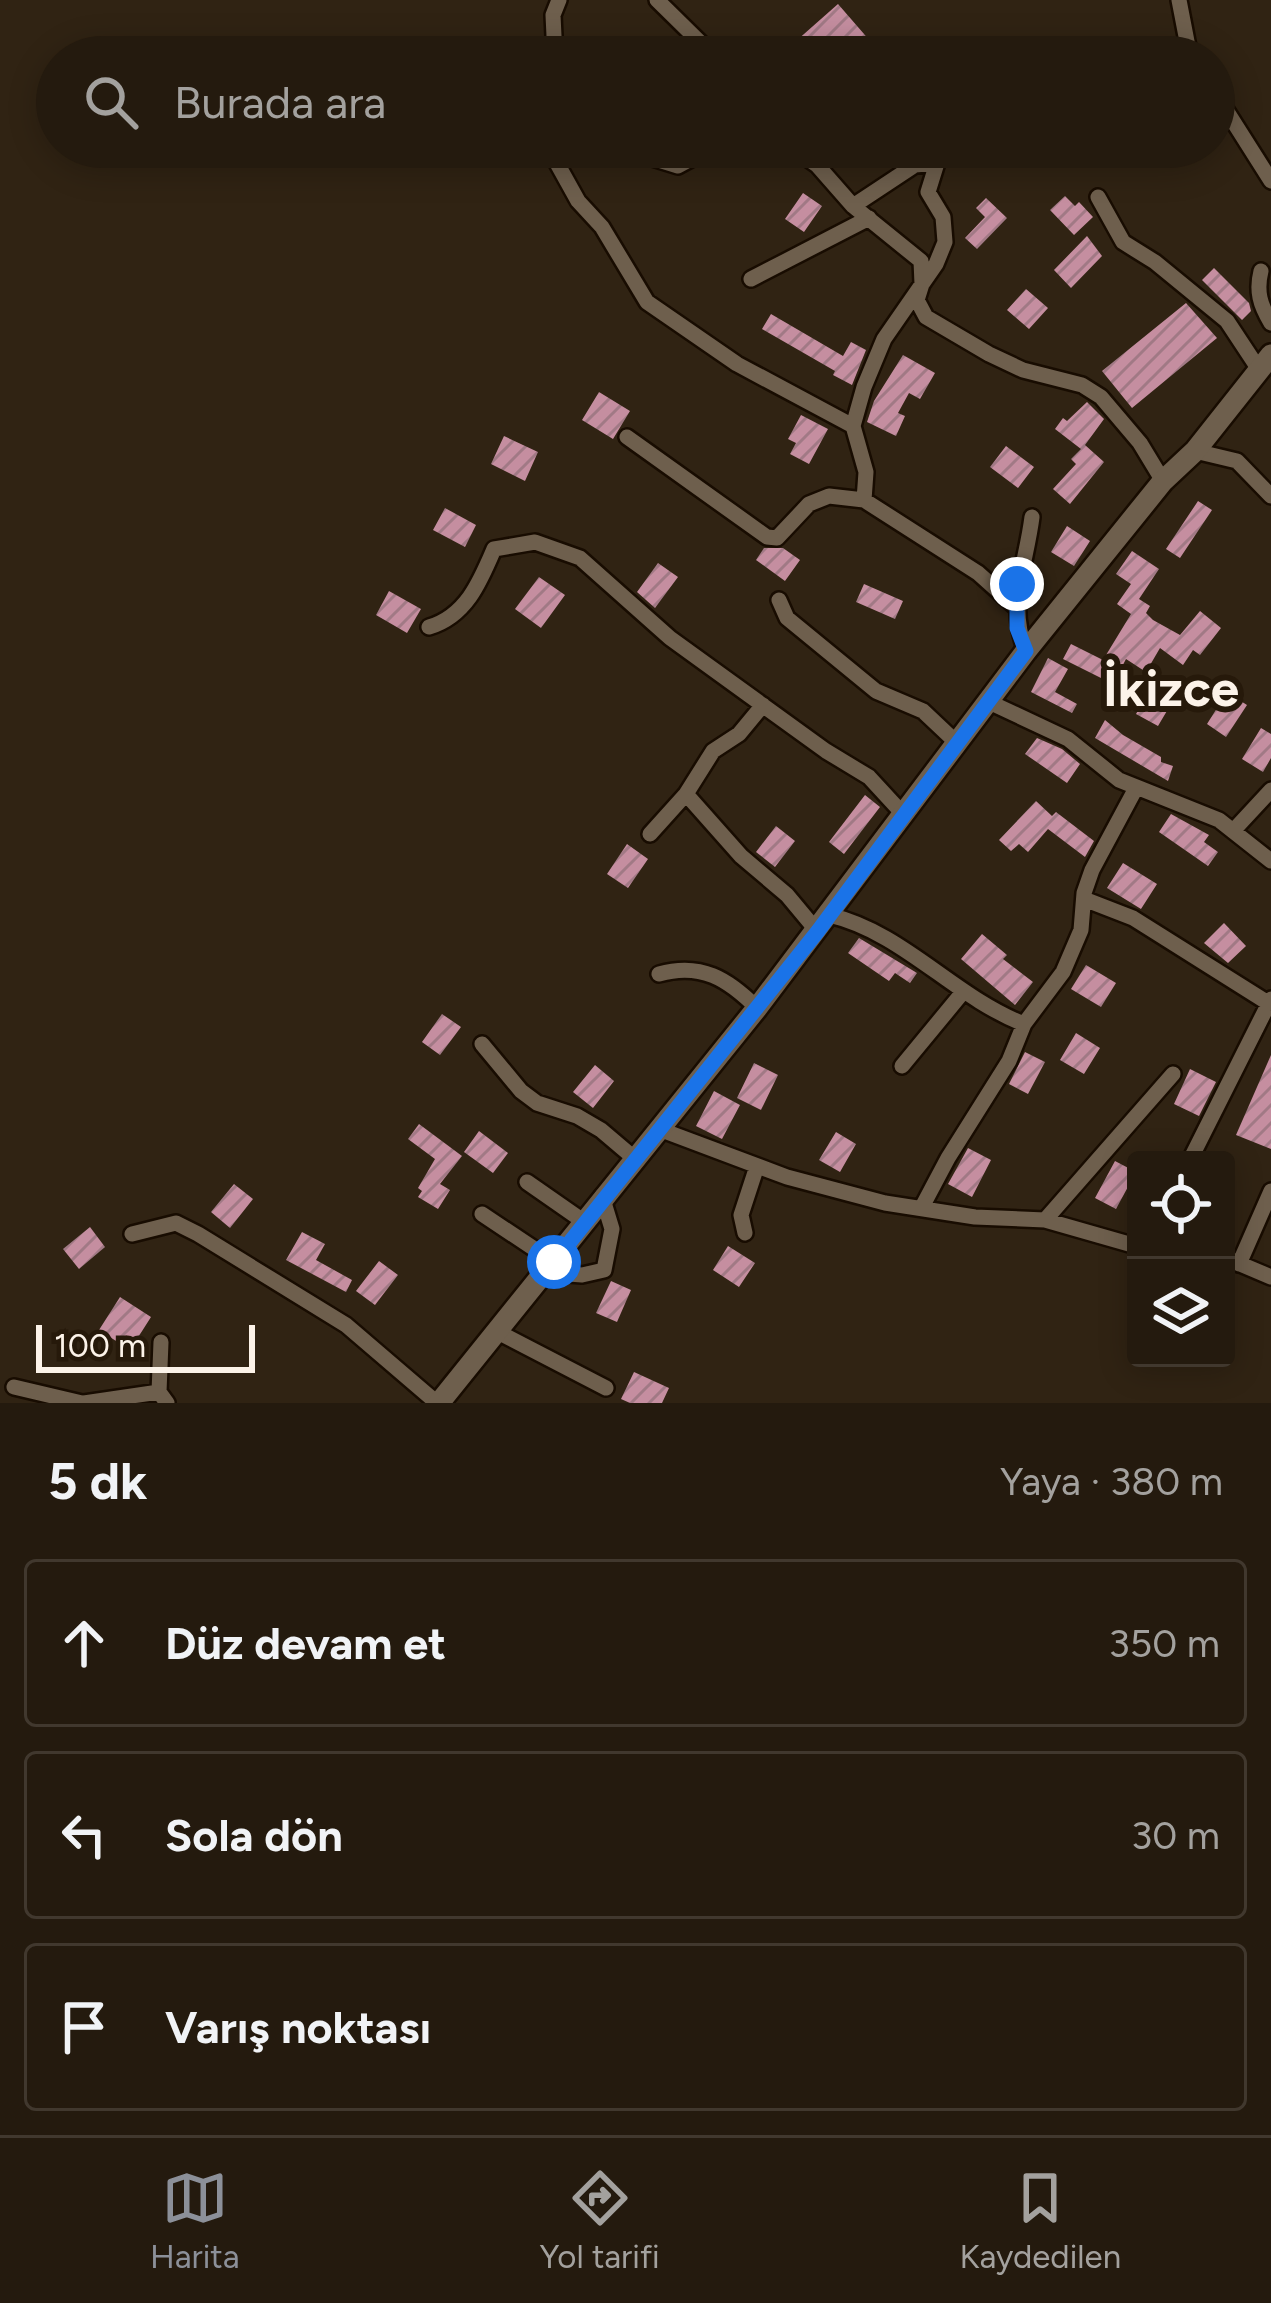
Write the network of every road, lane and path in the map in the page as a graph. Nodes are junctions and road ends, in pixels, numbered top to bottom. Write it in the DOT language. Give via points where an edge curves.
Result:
graph roads {
  1 [pos="559,0"];
  2 [pos="657,0"];
  3 [pos="1178,0"];
  4 [pos="554,36"];
  5 [pos="694,36"];
  6 [pos="1186,36"];
  7 [pos="1235,124"];
  8 [pos="560,168"];
  9 [pos="820,168"];
  10 [pos="910,168"];
  11 [pos="935,168"];
  12 [pos="1271,181"];
  13 [pos="1098,197"];
  14 [pos="853,206"];
  15 [pos="868,218"];
  16 [pos="1261,271"];
  17 [pos="751,279"];
  18 [pos="922,284"];
  19 [pos="1271,322"];
  20 [pos="1266,363"];
  21 [pos="853,426"];
  22 [pos="627,437"];
  23 [pos="1195,451"];
  24 [pos="1163,481"];
  25 [pos="1271,496"];
  26 [pos="864,500"];
  27 [pos="1032,517"];
  28 [pos="779,600"];
  29 [pos="1016,608"];
  30 [pos="429,627"];
  31 [pos="1026,651"];
  32 [pos="989,702"];
  33 [pos="763,705"];
  34 [pos="958,744"];
  35 [pos="1136,788"];
  36 [pos="1271,790"];
  37 [pos="686,794"];
  38 [pos="904,815"];
  39 [pos="1233,831"];
  40 [pos="650,835"];
  41 [pos="1271,861"];
  42 [pos="1084,899"];
  43 [pos="823,923"];
  44 [pos="659,974"];
  45 [pos="963,992"];
  46 [pos="1269,1001"];
  47 [pos="757,1008"];
  48 [pos="1024,1024"];
  49 [pos="482,1044"];
  50 [pos="902,1066"];
  51 [pos="1173,1074"];
  52 [pos="659,1129"];
  53 [pos="1194,1151"];
  54 [pos="634,1158"];
  55 [pos="757,1166"];
  56 [pos="527,1181"];
  57 [pos="1271,1191"];
  58 [pos="602,1196"];
  59 [pos="922,1207"];
  60 [pos="482,1214"];
  61 [pos="1045,1220"];
  62 [pos="583,1221"];
  63 [pos="745,1233"];
  64 [pos="132,1234"];
  65 [pos="1127,1243"];
  66 [pos="1234,1259"];
  67 [pos="1235,1262"];
  68 [pos="548,1267"];
  69 [pos="1271,1277"];
  70 [pos="496,1331"];
  71 [pos="161,1342"];
  72 [pos="14,1388"];
  73 [pos="606,1388"];
  74 [pos="163,1398"];
  75 [pos="83,1403"];
  76 [pos="438,1403"];
  1 -- 4 [label="street"];
  2 -- 5 [label="street"];
  3 -- 6 [label="street"];
  7 -- 12 [label="street"];
  8 -- 21 [label="street" via="647,302 737,364"];
  9 -- 14 [label="street"];
  10 -- 14 [label="street"];
  11 -- 18 [label="street" via="928,192 943,217 945,242"];
  13 -- 20 [label="street" via="1123,242 1227,321"];
  14 -- 15 [label="street"];
  15 -- 17 [label="street"];
  15 -- 18 [label="street" via="921,261"];
  16 -- 19 [label="street" via="1262,308"];
  18 -- 21 [label="street" via="884,339"];
  18 -- 24 [label="street" via="917,300 945,329 1022,370 1101,397"];
  20 -- 23 [label="main road"];
  21 -- 26 [label="street" via="866,472"];
  22 -- 26 [label="street" via="767,537 777,538 809,504 830,496"];
  23 -- 24 [label="main road"];
  23 -- 25 [label="street" via="1237,460"];
  24 -- 31 [label="main road"];
  26 -- 29 [label="street" via="978,573"];
  27 -- 29 [label="street"];
  28 -- 34 [label="street" via="787,618 877,692 923,711"];
  29 -- 31 [label="street"];
  30 -- 33 [label="street" via="469,600 494,549 535,542 580,558 645,618"];
  31 -- 32 [label="main road"];
  32 -- 34 [label="main road"];
  32 -- 35 [label="street" via="1068,739"];
  33 -- 37 [label="street" via="712,751"];
  33 -- 38 [label="street" via="868,777"];
  34 -- 38 [label="main road"];
  35 -- 39 [label="street"];
  35 -- 42 [label="street"];
  36 -- 39 [label="street"];
  37 -- 40 [label="street"];
  37 -- 43 [label="street" via="741,856"];
  38 -- 43 [label="main road"];
  39 -- 41 [label="street"];
  42 -- 46 [label="street" via="1133,918"];
  42 -- 48 [label="street" via="1063,972"];
  43 -- 45 [label="street" via="850,920"];
  43 -- 47 [label="main road"];
  44 -- 47 [label="street" via="698,969 735,986"];
  45 -- 48 [label="street"];
  45 -- 50 [label="street"];
  46 -- 53 [label="street"];
  47 -- 52 [label="main road"];
  48 -- 59 [label="street"];
  49 -- 54 [label="street" via="521,1091 602,1130"];
  51 -- 61 [label="street"];
  52 -- 54 [label="main road"];
  52 -- 55 [label="street"];
  54 -- 58 [label="main road"];
  55 -- 59 [label="street"];
  55 -- 63 [label="street" via="741,1214"];
  56 -- 62 [label="street"];
  57 -- 66 [label="street"];
  58 -- 62 [label="main road"];
  58 -- 68 [label="street" via="612,1229 604,1270 582,1275"];
  59 -- 61 [label="street"];
  60 -- 68 [label="street"];
  61 -- 65 [label="street"];
  62 -- 68 [label="main road"];
  64 -- 76 [label="street" via="176,1223 197,1234 346,1324"];
  67 -- 69 [label="street"];
  68 -- 70 [label="main road"];
  70 -- 73 [label="street"];
  70 -- 76 [label="main road"];
  71 -- 74 [label="street"];
  72 -- 75 [label="street"];
  74 -- 75 [label="street"];
}
